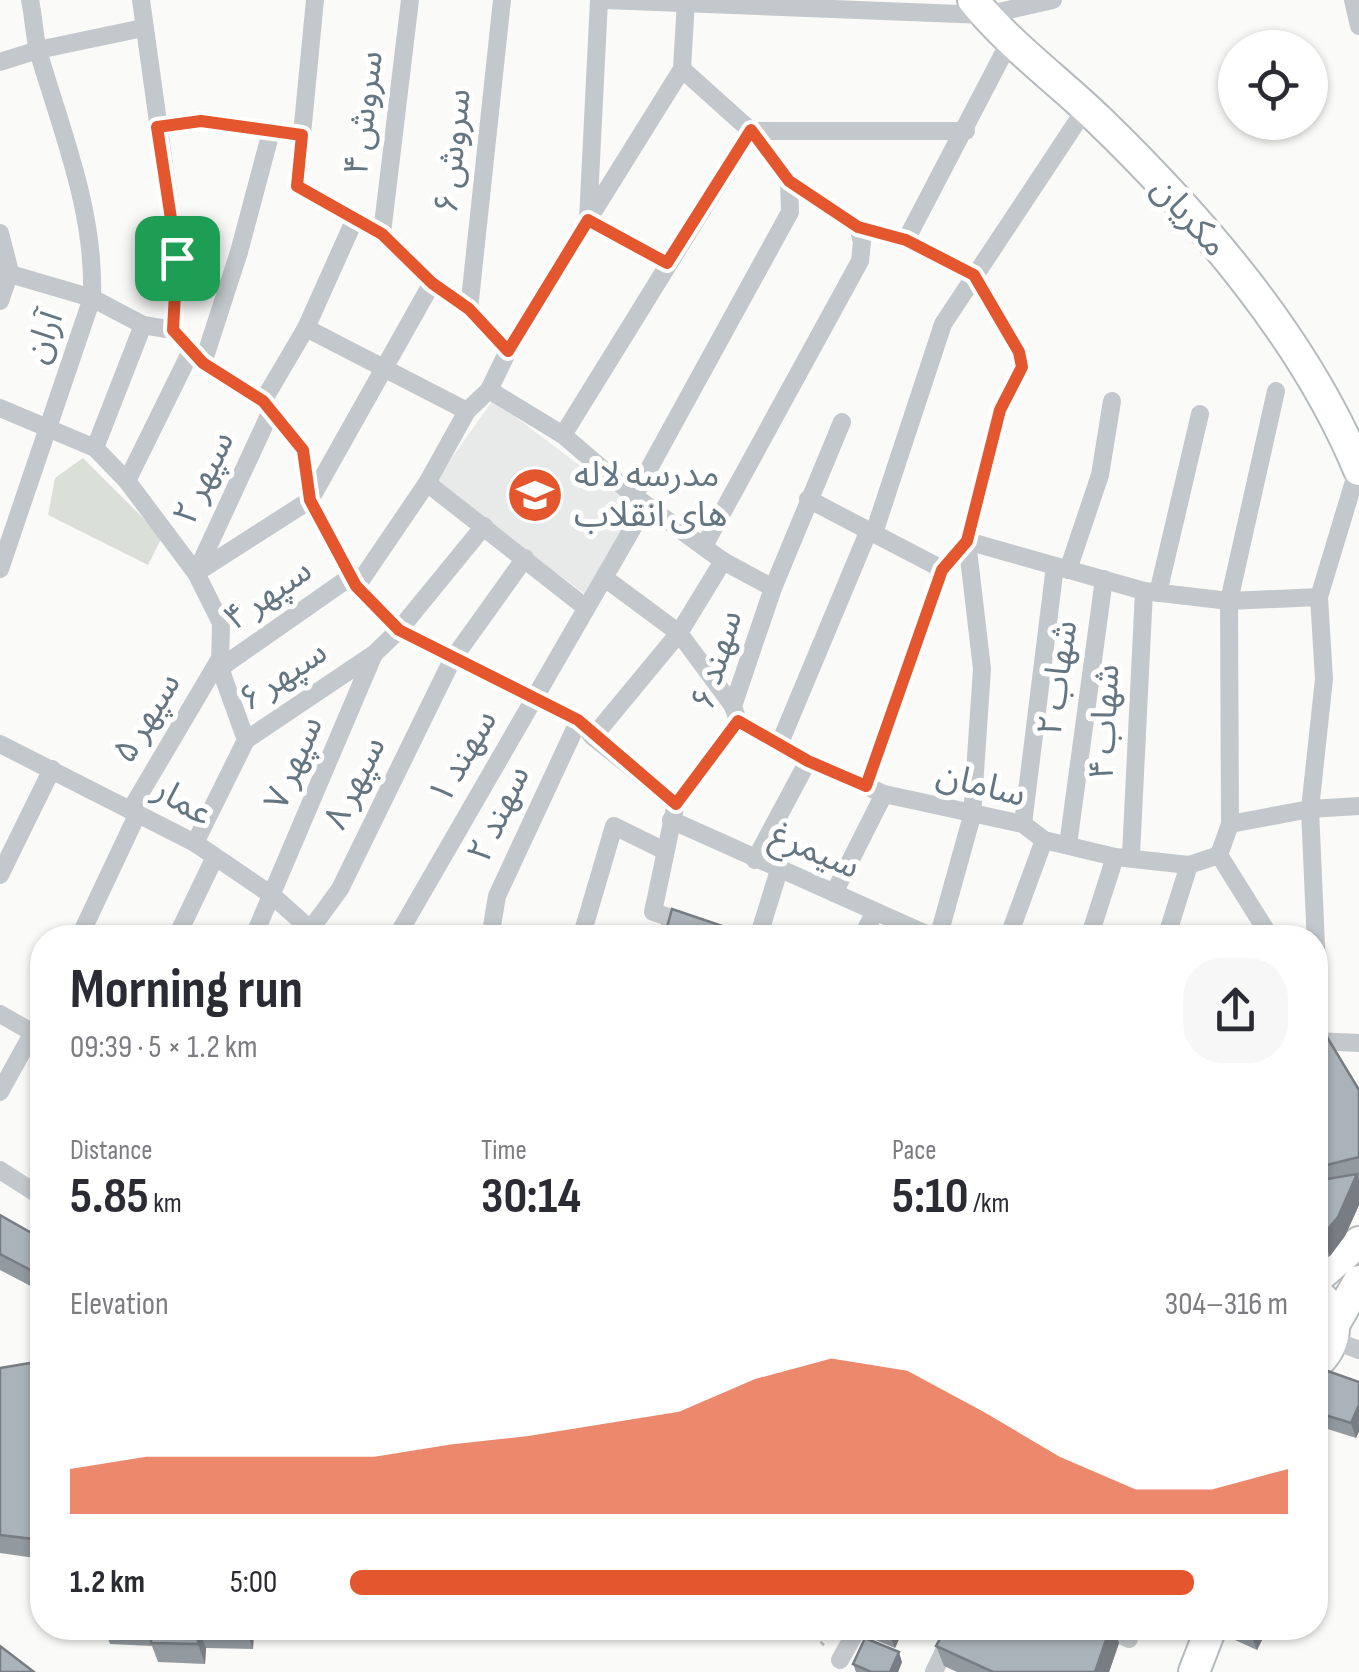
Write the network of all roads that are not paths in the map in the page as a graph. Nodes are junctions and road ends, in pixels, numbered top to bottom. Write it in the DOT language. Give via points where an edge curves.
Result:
graph roads {
  1 [pos="30,0"];
  2 [pos="141,0"];
  3 [pos="314,0"];
  4 [pos="410,0"];
  5 [pos="502,0"];
  6 [pos="602,0"];
  7 [pos="1052,0"];
  8 [pos="1353,0"];
  9 [pos="686,2"];
  10 [pos="777,4"];
  11 [pos="979,8"];
  12 [pos="1359,26"];
  13 [pos="143,28"];
  14 [pos="1011,39"];
  15 [pos="38,50"];
  16 [pos="0,62"];
  17 [pos="682,69"];
  18 [pos="1086,108"];
  19 [pos="157,127"];
  20 [pos="751,130"];
  21 [pos="964,131"];
  22 [pos="271,132"];
  23 [pos="302,135"];
  24 [pos="789,181"];
  25 [pos="588,220"];
  26 [pos="354,221"];
  27 [pos="858,227"];
  28 [pos="0,233"];
  29 [pos="382,234"];
  30 [pos="906,240"];
  31 [pos="667,263"];
  32 [pos="5,271"];
  33 [pos="974,275"];
  34 [pos="432,283"];
  35 [pos="92,298"];
  36 [pos="0,301"];
  37 [pos="469,309"];
  38 [pos="143,325"];
  39 [pos="306,328"];
  40 [pos="173,330"];
  41 [pos="508,351"];
  42 [pos="197,357"];
  43 [pos="384,367"];
  44 [pos="489,390"];
  45 [pos="1276,391"];
  46 [pos="1112,402"];
  47 [pos="267,406"];
  48 [pos="0,408"];
  49 [pos="467,412"];
  50 [pos="1200,414"];
  51 [pos="46,428"];
  52 [pos="838,430"];
  53 [pos="563,436"];
  54 [pos="95,448"];
  55 [pos="1358,469"];
  56 [pos="127,481"];
  57 [pos="427,483"];
  58 [pos="808,498"];
  59 [pos="310,500"];
  60 [pos="640,500"];
  61 [pos="484,526"];
  62 [pos="872,532"];
  63 [pos="967,541"];
  64 [pos="704,546"];
  65 [pos="525,558"];
  66 [pos="723,561"];
  67 [pos="1061,568"];
  68 [pos="0,569"];
  69 [pos="942,570"];
  70 [pos="196,573"];
  71 [pos="606,579"];
  72 [pos="1104,579"];
  73 [pos="355,580"];
  74 [pos="773,588"];
  75 [pos="1151,592"];
  76 [pos="1320,597"];
  77 [pos="1229,601"];
  78 [pos="585,607"];
  79 [pos="399,630"];
  80 [pos="678,633"];
  81 [pos="374,654"];
  82 [pos="452,660"];
  83 [pos="220,664"];
  84 [pos="534,698"];
  85 [pos="735,714"];
  86 [pos="578,720"];
  87 [pos="593,737"];
  88 [pos="246,740"];
  89 [pos="0,744"];
  90 [pos="779,745"];
  91 [pos="808,761"];
  92 [pos="52,769"];
  93 [pos="866,786"];
  94 [pos="884,794"];
  95 [pos="1359,806"];
  96 [pos="1310,808"];
  97 [pos="134,812"];
  98 [pos="674,812"];
  99 [pos="972,816"];
  100 [pos="1023,824"];
  101 [pos="1230,824"];
  102 [pos="1044,840"];
  103 [pos="195,843"];
  104 [pos="1068,845"];
  105 [pos="666,852"];
  106 [pos="1123,856"];
  107 [pos="1219,856"];
  108 [pos="214,860"];
  109 [pos="755,860"];
  110 [pos="1189,865"];
  111 [pos="779,870"];
  112 [pos="0,875"];
  113 [pos="834,894"];
  114 [pos="272,896"];
  115 [pos="875,912"];
  116 [pos="86,925"];
  117 [pos="182,925"];
  118 [pos="259,925"];
  119 [pos="305,925"];
  120 [pos="320,925"];
  121 [pos="403,925"];
  122 [pos="492,925"];
  123 [pos="585,925"];
  124 [pos="678,925"];
  125 [pos="762,925"];
  126 [pos="868,925"];
  127 [pos="906,925"];
  128 [pos="941,925"];
  129 [pos="1013,925"];
  130 [pos="1094,925"];
  131 [pos="1170,925"];
  132 [pos="1263,925"];
  133 [pos="1313,925"];
  134 [pos="0,1014"];
  135 [pos="30,1031"];
  136 [pos="1328,1042"];
  137 [pos="1359,1043"];
  138 [pos="30,1048"];
  139 [pos="0,1092"];
  140 [pos="0,1170"];
  141 [pos="30,1189"];
  142 [pos="1359,1242"];
  143 [pos="1328,1269"];
  144 [pos="1359,1281"];
  145 [pos="1328,1306"];
  146 [pos="1335,1345"];
  147 [pos="851,1640"];
  148 [pos="949,1640"];
  149 [pos="1186,1640"];
  150 [pos="1206,1640"];
  151 [pos="840,1660"];
  152 [pos="934,1672"];
  153 [pos="1174,1672"];
  154 [pos="1194,1672"];
  1 -- 15 [label="street"];
  2 -- 13 [label="street"];
  3 -- 23 [label="street"];
  4 -- 29 [label="street, سروش ۴"];
  5 -- 37 [label="street, سروش ۶"];
  6 -- 9 [label="street"];
  6 -- 25 [label="street"];
  7 -- 11 [label="street"];
  8 -- 12 [label="street"];
  9 -- 10 [label="street"];
  9 -- 17 [label="street"];
  10 -- 11 [label="street"];
  11 -- 14 [label="main road, مکریان"];
  13 -- 15 [label="street"];
  13 -- 19 [label="street"];
  14 -- 18 [label="main road, مکریان"];
  14 -- 21 [label="street"];
  15 -- 16 [label="street"];
  15 -- 35 [label="street" via="74,156 93,266"];
  17 -- 20 [label="street"];
  17 -- 25 [label="street"];
  18 -- 33 [label="street"];
  18 -- 55 [label="main road, مکریان" via="1264,306 1340,423"];
  19 -- 22 [label="street" via="201,121"];
  19 -- 40 [label="street" via="177,258"];
  20 -- 21 [label="street"];
  20 -- 24 [label="street"];
  20 -- 31 [label="street"];
  21 -- 30 [label="street"];
  22 -- 23 [label="street"];
  22 -- 42 [label="street" via="240,252"];
  23 -- 26 [label="street" via="297,186"];
  24 -- 27 [label="street"];
  24 -- 60 [label="street, سهند ۱" via="790,212"];
  25 -- 31 [label="street"];
  25 -- 41 [label="street"];
  26 -- 29 [label="street"];
  26 -- 39 [label="street, سپهر ۲"];
  27 -- 30 [label="street"];
  27 -- 64 [label="street" via="860,261"];
  28 -- 32 [label="street"];
  29 -- 34 [label="street"];
  30 -- 33 [label="street"];
  31 -- 53 [label="street"];
  32 -- 35 [label="street"];
  32 -- 36 [label="street"];
  33 -- 62 [label="street" via="943,324"];
  33 -- 63 [label="street" via="1022,367 1000,410"];
  34 -- 37 [label="street"];
  34 -- 43 [label="street"];
  35 -- 38 [label="street"];
  35 -- 51 [label="street, آران"];
  37 -- 41 [label="street"];
  38 -- 40 [label="street"];
  38 -- 54 [label="street"];
  39 -- 43 [label="street"];
  39 -- 47 [label="street, سپهر ۲"];
  40 -- 42 [label="street"];
  41 -- 44 [label="street"];
  42 -- 47 [label="street"];
  42 -- 56 [label="street"];
  43 -- 49 [label="street"];
  43 -- 59 [label="street"];
  44 -- 49 [label="street"];
  44 -- 53 [label="street"];
  45 -- 77 [label="street"];
  46 -- 67 [label="street" via="1100,475"];
  47 -- 59 [label="street" via="303,450"];
  47 -- 70 [label="street, سپهر ۲"];
  48 -- 51 [label="street"];
  49 -- 57 [label="street"];
  50 -- 75 [label="street, شهاب ۴"];
  51 -- 54 [label="street"];
  51 -- 68 [label="street, آران"];
  52 -- 58 [label="street, سهند ۶"];
  53 -- 60 [label="street"];
  54 -- 56 [label="street"];
  55 -- 76 [label="street"];
  56 -- 70 [label="street"];
  57 -- 61 [label="street"];
  57 -- 73 [label="street"];
  58 -- 62 [label="street"];
  58 -- 74 [label="street, سهند ۶"];
  59 -- 70 [label="street"];
  59 -- 73 [label="street"];
  60 -- 64 [label="street"];
  60 -- 71 [label="street, سهند ۱"];
  61 -- 65 [label="street"];
  61 -- 79 [label="street, سپهر ۶"];
  62 -- 69 [label="street"];
  62 -- 90 [label="street"];
  63 -- 67 [label="street"];
  63 -- 69 [label="street"];
  63 -- 99 [label="street" via="982,669"];
  64 -- 66 [label="street"];
  65 -- 78 [label="street"];
  65 -- 82 [label="street, سپهر ۸"];
  66 -- 74 [label="street"];
  66 -- 80 [label="street"];
  67 -- 72 [label="street"];
  67 -- 100 [label="street"];
  69 -- 93 [label="street"];
  70 -- 83 [label="street" via="221,623"];
  71 -- 78 [label="street, سهند ۱"];
  71 -- 80 [label="street"];
  72 -- 75 [label="street"];
  72 -- 104 [label="street, شهاب ۲"];
  73 -- 79 [label="street"];
  73 -- 83 [label="street, سپهر ۴"];
  74 -- 85 [label="street, سهند ۶"];
  75 -- 77 [label="street"];
  75 -- 106 [label="street, شهاب ۴"];
  76 -- 77 [label="street"];
  76 -- 96 [label="street" via="1324,679"];
  77 -- 101 [label="street"];
  78 -- 84 [label="street, سهند ۱"];
  79 -- 81 [label="street, سپهر ۶"];
  79 -- 82 [label="street"];
  80 -- 85 [label="street"];
  80 -- 87 [label="street"];
  81 -- 88 [label="street, سپهر ۶"];
  81 -- 114 [label="street, سپهر ۷"];
  82 -- 84 [label="street"];
  82 -- 120 [label="street, سپهر ۸"];
  83 -- 88 [label="street"];
  83 -- 97 [label="street, سپهر ۵"];
  84 -- 86 [label="street"];
  84 -- 121 [label="street, سهند ۱"];
  85 -- 90 [label="street, سامان"];
  85 -- 98 [label="street, سهند ۶"];
  86 -- 87 [label="street, سیمرغ"];
  86 -- 122 [label="street, سهند ۲" via="497,896"];
  87 -- 98 [label="street, سیمرغ"];
  88 -- 103 [label="street, سپهر ۶"];
  89 -- 92 [label="street, عمار"];
  90 -- 91 [label="street, سامان"];
  91 -- 93 [label="street, سامان"];
  91 -- 109 [label="street"];
  92 -- 97 [label="street, عمار"];
  92 -- 112 [label="street"];
  93 -- 94 [label="street, سامان"];
  94 -- 99 [label="street, سامان"];
  94 -- 113 [label="street"];
  95 -- 96 [label="street"];
  96 -- 101 [label="street"];
  96 -- 133 [label="street"];
  97 -- 103 [label="street, عمار"];
  97 -- 116 [label="street, سپهر ۵"];
  98 -- 105 [label="street, سهند ۶"];
  98 -- 109 [label="street, سیمرغ"];
  99 -- 100 [label="street, سامان"];
  99 -- 128 [label="street"];
  100 -- 102 [label="street, سامان"];
  101 -- 107 [label="street"];
  102 -- 104 [label="street, سامان"];
  102 -- 129 [label="street"];
  103 -- 108 [label="street, عمار"];
  104 -- 106 [label="street, سامان"];
  105 -- 123 [label="street" via="614,826"];
  105 -- 124 [label="street, سهند ۶" via="653,912"];
  106 -- 110 [label="street, سامان"];
  106 -- 130 [label="street, شهاب ۴"];
  107 -- 110 [label="street, سامان"];
  107 -- 132 [label="street"];
  108 -- 114 [label="street, عمار"];
  108 -- 117 [label="street"];
  109 -- 111 [label="street, سیمرغ"];
  110 -- 131 [label="street"];
  111 -- 113 [label="street, سیمرغ"];
  111 -- 125 [label="street"];
  113 -- 115 [label="street, سیمرغ"];
  114 -- 118 [label="street, سپهر ۷"];
  114 -- 119 [label="street, عمار"];
  115 -- 126 [label="street"];
  115 -- 127 [label="street, سیمرغ"];
  134 -- 135 [label="street"];
  136 -- 137 [label="street"];
  138 -- 139 [label="street"];
  140 -- 141 [label="street"];
  142 -- 143 [label="main road"];
  144 -- 146 [label="main road"];
  145 -- 146 [label="main road"];
  147 -- 151 [label="street"];
  148 -- 152 [label="street"];
  149 -- 153 [label="main road"];
  150 -- 154 [label="main road"];
}
